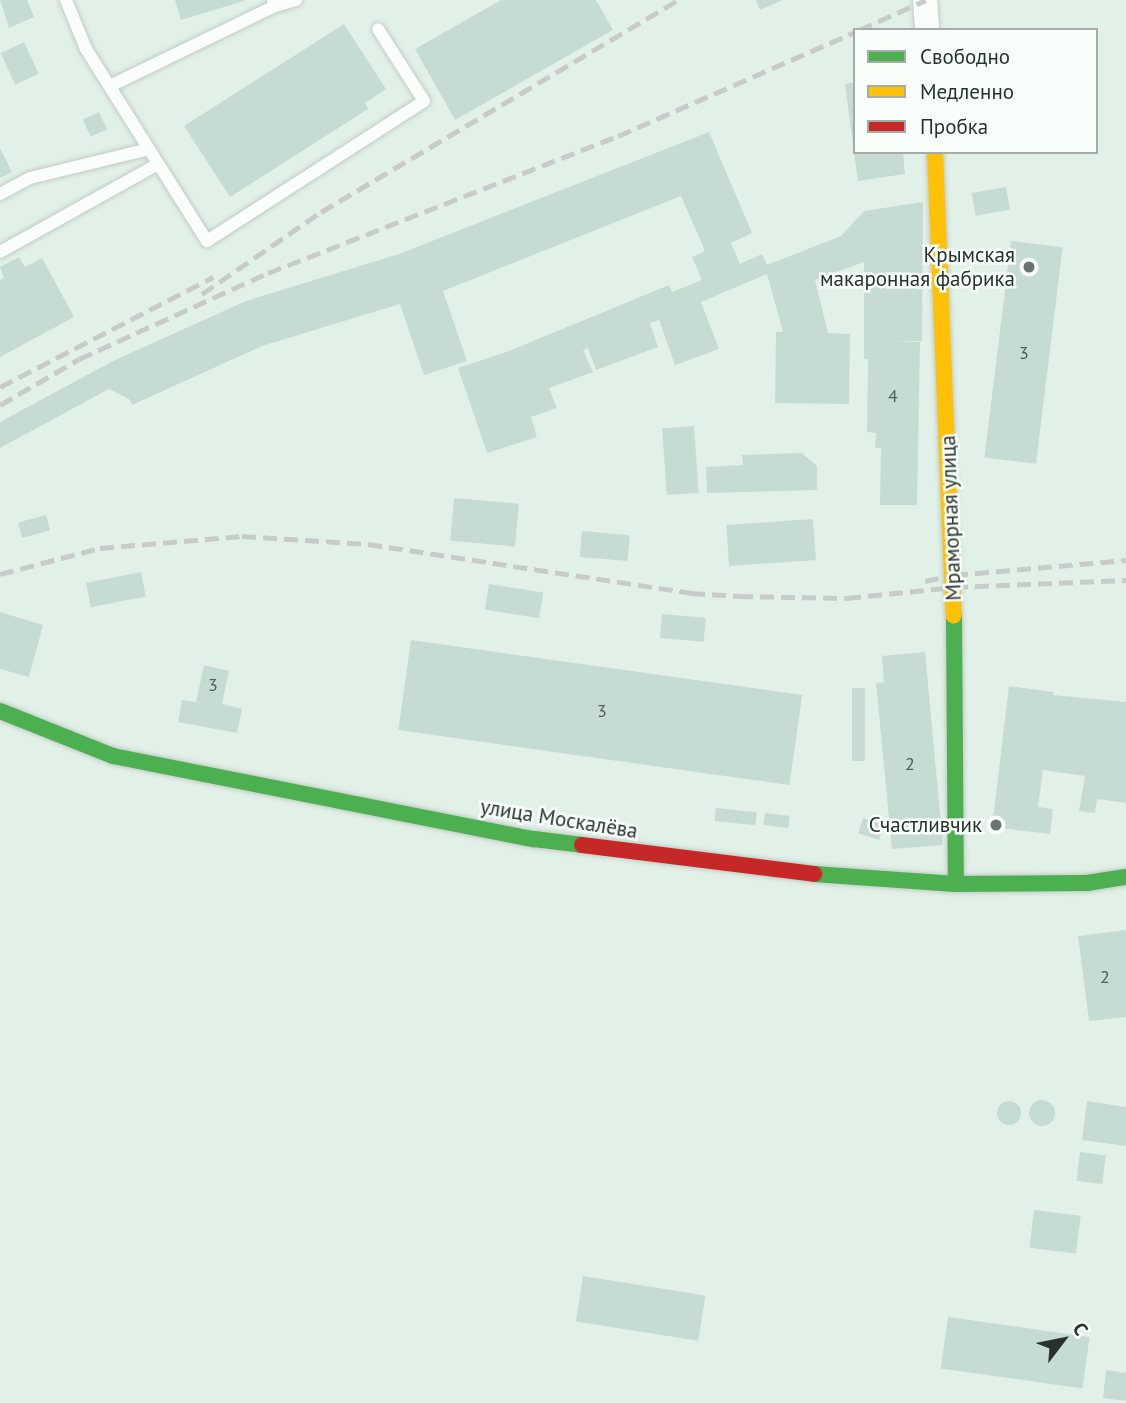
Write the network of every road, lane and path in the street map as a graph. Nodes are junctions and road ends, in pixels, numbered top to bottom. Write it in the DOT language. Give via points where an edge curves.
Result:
graph roads {
  1 [pos="66,0"];
  2 [pos="296,0"];
  3 [pos="925,0"];
  4 [pos="274,3"];
  5 [pos="927,28"];
  6 [pos="378,29"];
  7 [pos="110,86"];
  8 [pos="149,149"];
  9 [pos="935,154"];
  10 [pos="158,164"];
  11 [pos="0,194"];
  12 [pos="0,252"];
  13 [pos="0,710"];
  14 [pos="1126,877"];
  15 [pos="956,884"];
  1 -- 7 [label="lane" via="86,48"];
  2 -- 4 [label="lane"];
  3 -- 5 [label="street"];
  4 -- 7 [label="lane"];
  6 -- 10 [label="lane" via="424,101 206,241"];
  7 -- 8 [label="lane"];
  8 -- 10 [label="lane"];
  8 -- 11 [label="lane" via="30,178"];
  9 -- 15 [label="main road, Мраморная улица" via="954,587"];
  10 -- 12 [label="lane"];
  13 -- 15 [label="main road, улица Москалёва" via="113,756 534,839 855,879"];
  14 -- 15 [label="main road, улица Москалёва" via="1087,883"];
}
